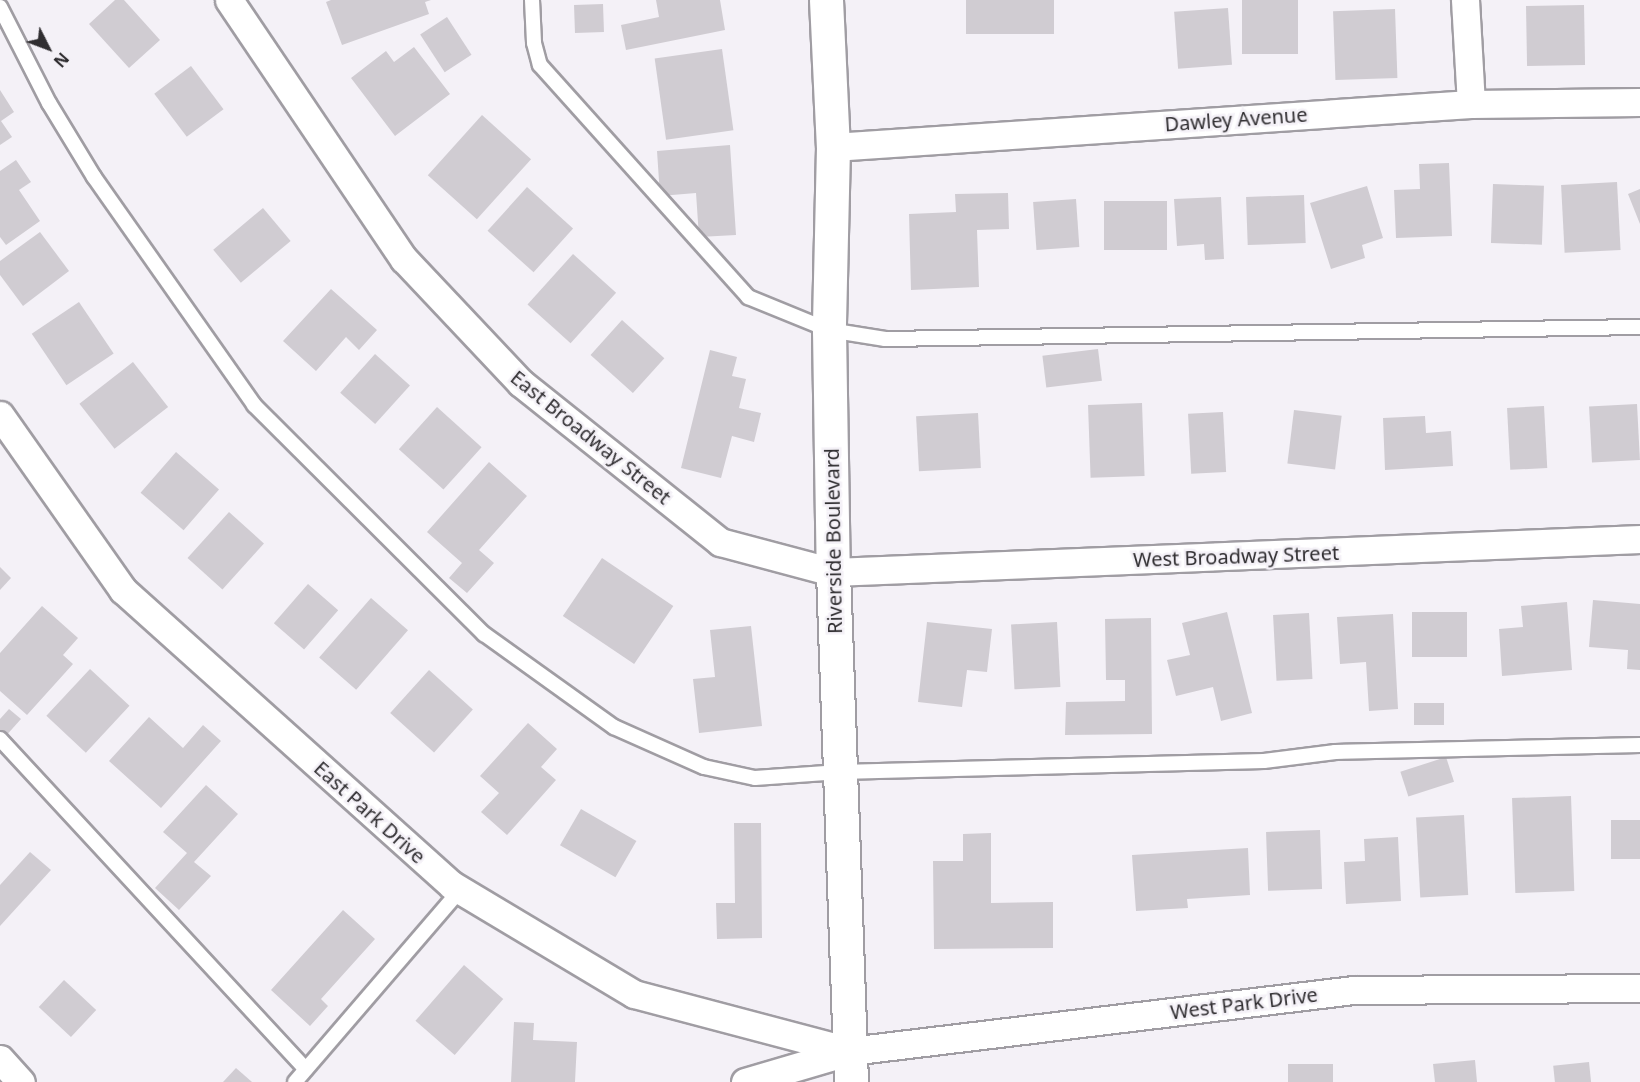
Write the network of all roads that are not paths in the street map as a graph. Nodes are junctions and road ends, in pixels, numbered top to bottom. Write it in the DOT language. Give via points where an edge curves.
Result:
graph roads {
  1 [pos="229,0"];
  2 [pos="532,0"];
  3 [pos="826,0"];
  4 [pos="1465,0"];
  5 [pos="0,7"];
  6 [pos="1640,102"];
  7 [pos="1472,104"];
  8 [pos="833,147"];
  9 [pos="1640,327"];
  10 [pos="828,330"];
  11 [pos="0,415"];
  12 [pos="1640,539"];
  13 [pos="833,572"];
  14 [pos="0,739"];
  15 [pos="1640,745"];
  16 [pos="840,772"];
  17 [pos="460,890"];
  18 [pos="1640,988"];
  19 [pos="0,1059"];
  20 [pos="851,1066"];
  21 [pos="306,1069"];
  22 [pos="21,1082"];
  23 [pos="295,1082"];
  24 [pos="746,1082"];
  1 -- 13 [label="street, East Broadway Street" via="404,259 521,383 720,542"];
  2 -- 10 [label="lane" via="534,43 540,65 748,297"];
  3 -- 8 [label="street, Riverside Boulevard"];
  4 -- 7 [label="street"];
  5 -- 16 [label="lane" via="49,103 89,168 254,405 484,634 614,727 704,767 755,778"];
  6 -- 7 [label="street, Dawley Avenue"];
  7 -- 8 [label="street, Dawley Avenue"];
  8 -- 10 [label="street, Riverside Boulevard"];
  9 -- 10 [label="lane" via="885,339"];
  10 -- 13 [label="street, Riverside Boulevard"];
  11 -- 17 [label="street, East Park Drive" via="123,590"];
  12 -- 13 [label="street, West Broadway Street"];
  13 -- 16 [label="street, Riverside Boulevard"];
  14 -- 21 [label="lane"];
  15 -- 16 [label="lane" via="1335,752 1264,761"];
  16 -- 20 [label="street, Riverside Boulevard"];
  17 -- 20 [label="street, East Park Drive" via="634,994"];
  17 -- 21 [label="lane"];
  18 -- 20 [label="street, West Park Drive" via="1353,990"];
  19 -- 22 [label="street"];
  20 -- 24 [label="street"];
  21 -- 23 [label="lane"];
}
